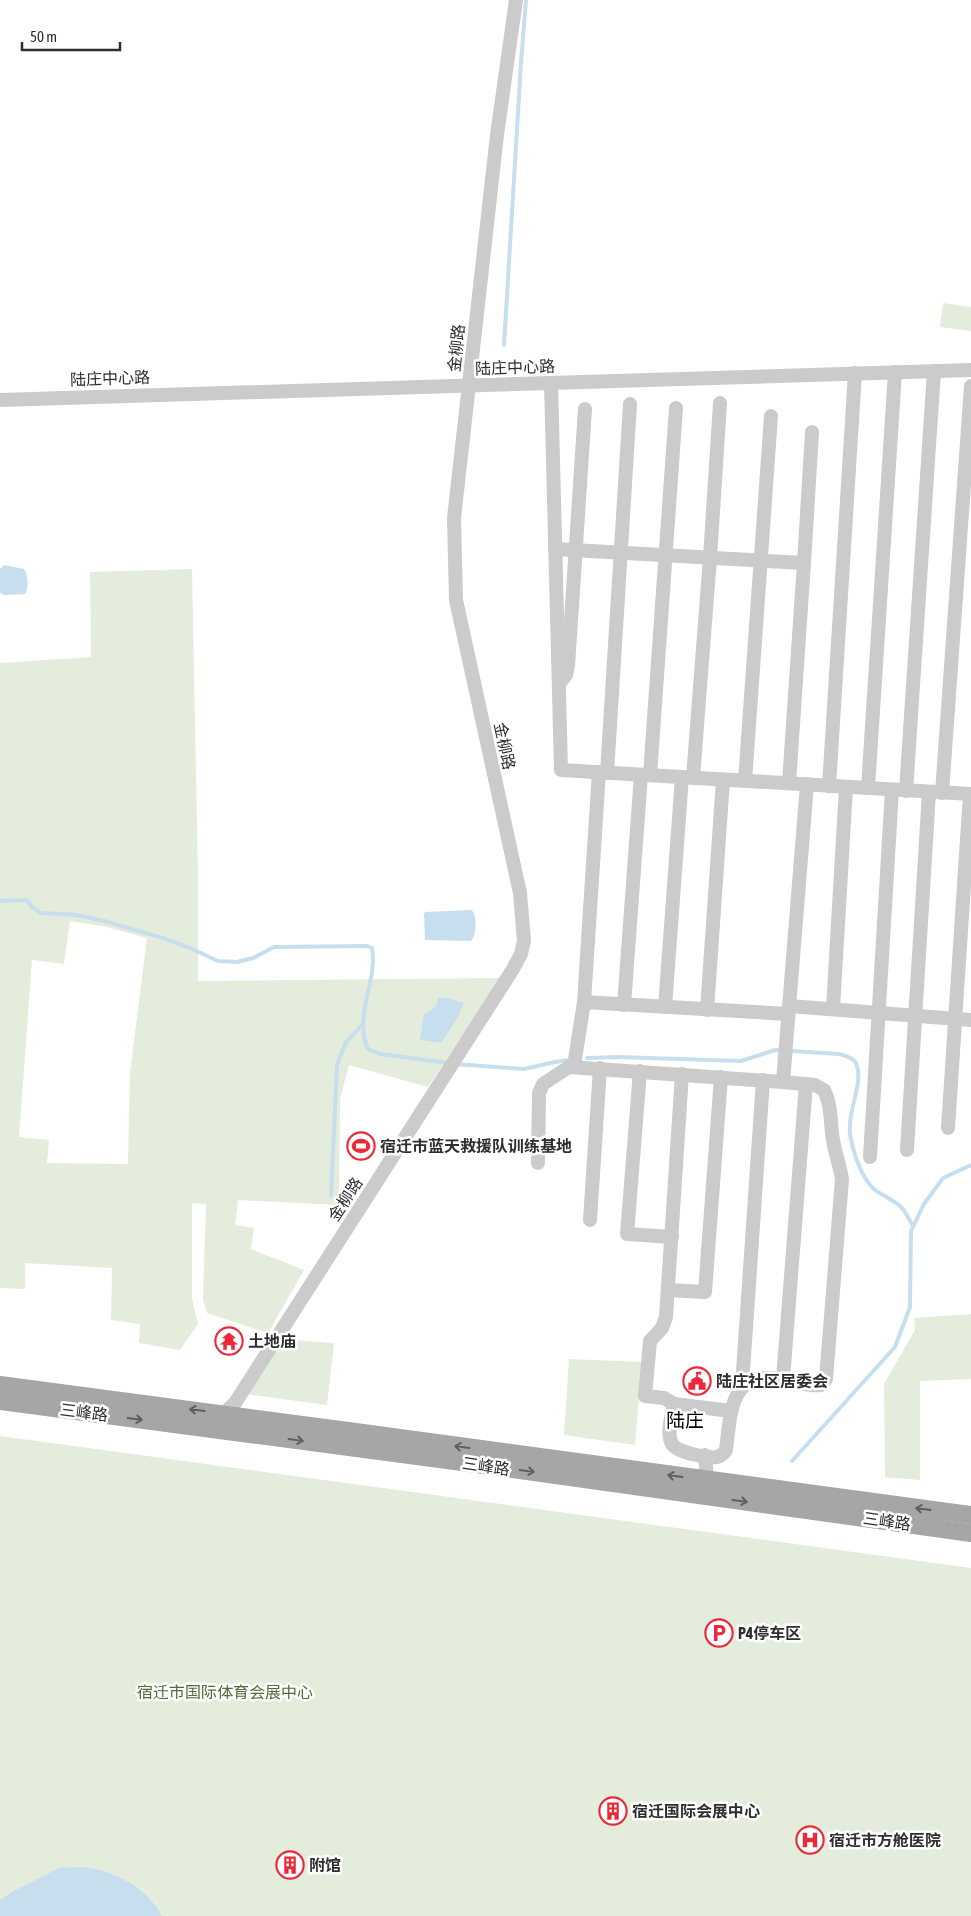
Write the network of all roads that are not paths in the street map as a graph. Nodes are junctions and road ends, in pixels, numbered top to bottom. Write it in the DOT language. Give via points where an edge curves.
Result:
graph roads {
  1 [pos="516,0"];
  2 [pos="971,370"];
  3 [pos="934,371"];
  4 [pos="895,372"];
  5 [pos="855,373"];
  6 [pos="551,383"];
  7 [pos="470,386"];
  8 [pos="971,386"];
  9 [pos="0,400"];
  10 [pos="720,403"];
  11 [pos="630,404"];
  12 [pos="676,408"];
  13 [pos="585,409"];
  14 [pos="771,416"];
  15 [pos="812,432"];
  16 [pos="555,549"];
  17 [pos="576,550"];
  18 [pos="621,553"];
  19 [pos="666,555"];
  20 [pos="710,558"];
  21 [pos="760,561"];
  22 [pos="804,563"];
  23 [pos="558,684"];
  24 [pos="603,772"];
  25 [pos="646,775"];
  26 [pos="688,777"];
  27 [pos="723,780"];
  28 [pos="745,781"];
  29 [pos="789,784"];
  30 [pos="807,784"];
  31 [pos="830,786"];
  32 [pos="846,787"];
  33 [pos="868,788"];
  34 [pos="899,790"];
  35 [pos="935,792"];
  36 [pos="971,794"];
  37 [pos="584,1002"];
  38 [pos="624,1005"];
  39 [pos="665,1007"];
  40 [pos="833,1009"];
  41 [pos="707,1010"];
  42 [pos="789,1010"];
  43 [pos="880,1013"];
  44 [pos="915,1016"];
  45 [pos="956,1019"];
  46 [pos="971,1020"];
  47 [pos="574,1066"];
  48 [pos="600,1068"];
  49 [pos="640,1071"];
  50 [pos="682,1074"];
  51 [pos="721,1077"];
  52 [pos="763,1080"];
  53 [pos="783,1082"];
  54 [pos="806,1084"];
  55 [pos="948,1128"];
  56 [pos="906,1150"];
  57 [pos="870,1157"];
  58 [pos="538,1163"];
  59 [pos="590,1220"];
  60 [pos="672,1237"];
  61 [pos="668,1290"];
  62 [pos="783,1379"];
  63 [pos="0,1385"];
  64 [pos="742,1386"];
  65 [pos="0,1401"];
  66 [pos="674,1404"];
  67 [pos="731,1411"];
  68 [pos="222,1414"];
  69 [pos="705,1456"];
  70 [pos="708,1489"];
  71 [pos="971,1515"];
  72 [pos="971,1533"];
  1 -- 7 [label="street, 金柳路" via="497,135"];
  2 -- 3 [label="street, 陆庄中心路"];
  3 -- 4 [label="street, 陆庄中心路"];
  3 -- 34 [label="street"];
  4 -- 5 [label="street, 陆庄中心路"];
  4 -- 33 [label="street"];
  5 -- 6 [label="street, 陆庄中心路"];
  5 -- 31 [label="street"];
  6 -- 7 [label="street, 陆庄中心路"];
  6 -- 16 [label="street"];
  7 -- 9 [label="street, 陆庄中心路"];
  7 -- 68 [label="street, 金柳路" via="454,518 456,600 520,893 524,941 521,954 235,1403"];
  8 -- 35 [label="street"];
  10 -- 20 [label="street"];
  11 -- 18 [label="street"];
  12 -- 19 [label="street"];
  13 -- 17 [label="street"];
  14 -- 21 [label="street"];
  15 -- 22 [label="street"];
  16 -- 17 [label="street"];
  16 -- 23 [label="street"];
  17 -- 18 [label="street"];
  17 -- 23 [label="street" via="568,666 566,675"];
  18 -- 19 [label="street"];
  18 -- 24 [label="street"];
  19 -- 20 [label="street"];
  19 -- 25 [label="street"];
  20 -- 21 [label="street"];
  20 -- 26 [label="street"];
  21 -- 22 [label="street"];
  21 -- 28 [label="street"];
  22 -- 29 [label="street"];
  23 -- 24 [label="street" via="561,770"];
  24 -- 25 [label="street"];
  24 -- 37 [label="street"];
  25 -- 26 [label="street"];
  25 -- 38 [label="street"];
  26 -- 27 [label="street"];
  26 -- 39 [label="street"];
  27 -- 28 [label="street"];
  27 -- 41 [label="street"];
  28 -- 29 [label="street"];
  29 -- 30 [label="street"];
  30 -- 31 [label="street"];
  30 -- 42 [label="street"];
  31 -- 32 [label="street"];
  32 -- 33 [label="street"];
  32 -- 40 [label="street"];
  33 -- 34 [label="street"];
  34 -- 35 [label="street"];
  34 -- 43 [label="street"];
  35 -- 36 [label="street"];
  35 -- 44 [label="street"];
  36 -- 45 [label="street"];
  37 -- 38 [label="street"];
  37 -- 47 [label="street"];
  38 -- 39 [label="street"];
  39 -- 41 [label="street"];
  40 -- 42 [label="street"];
  40 -- 43 [label="street"];
  41 -- 42 [label="street"];
  42 -- 53 [label="street"];
  43 -- 44 [label="street"];
  43 -- 57 [label="street"];
  44 -- 45 [label="street"];
  44 -- 56 [label="street"];
  45 -- 46 [label="street"];
  45 -- 55 [label="street"];
  47 -- 48 [label="street"];
  47 -- 58 [label="street" via="560,1071 542,1084 539,1093"];
  48 -- 49 [label="street"];
  48 -- 59 [label="street"];
  49 -- 50 [label="street"];
  49 -- 60 [label="street" via="627,1234"];
  50 -- 51 [label="street"];
  50 -- 60 [label="street"];
  51 -- 52 [label="street"];
  51 -- 61 [label="street" via="705,1292"];
  52 -- 53 [label="street"];
  52 -- 64 [label="street"];
  53 -- 54 [label="street"];
  54 -- 62 [label="street"];
  54 -- 62 [label="street" via="824,1090 828,1098 833,1142 842,1179 826,1379 811,1386"];
  60 -- 61 [label="street"];
  61 -- 66 [label="street" via="665,1323 650,1341 645,1396 664,1398"];
  62 -- 64 [label="street" via="752,1380"];
  68 -- 63 [label="main road, 三峰路, one-way"];
  64 -- 67 [label="street"];
  65 -- 70 [label="main road, 三峰路, one-way"];
  66 -- 67 [label="street"];
  66 -- 69 [label="street" via="672,1443 683,1452"];
  67 -- 69 [label="street" via="726,1450 717,1457"];
  70 -- 68 [label="main road, 三峰路, one-way"];
  69 -- 70 [label="street"];
  71 -- 70 [label="main road, 三峰路, one-way"];
  70 -- 72 [label="main road, 三峰路, one-way"];
}
